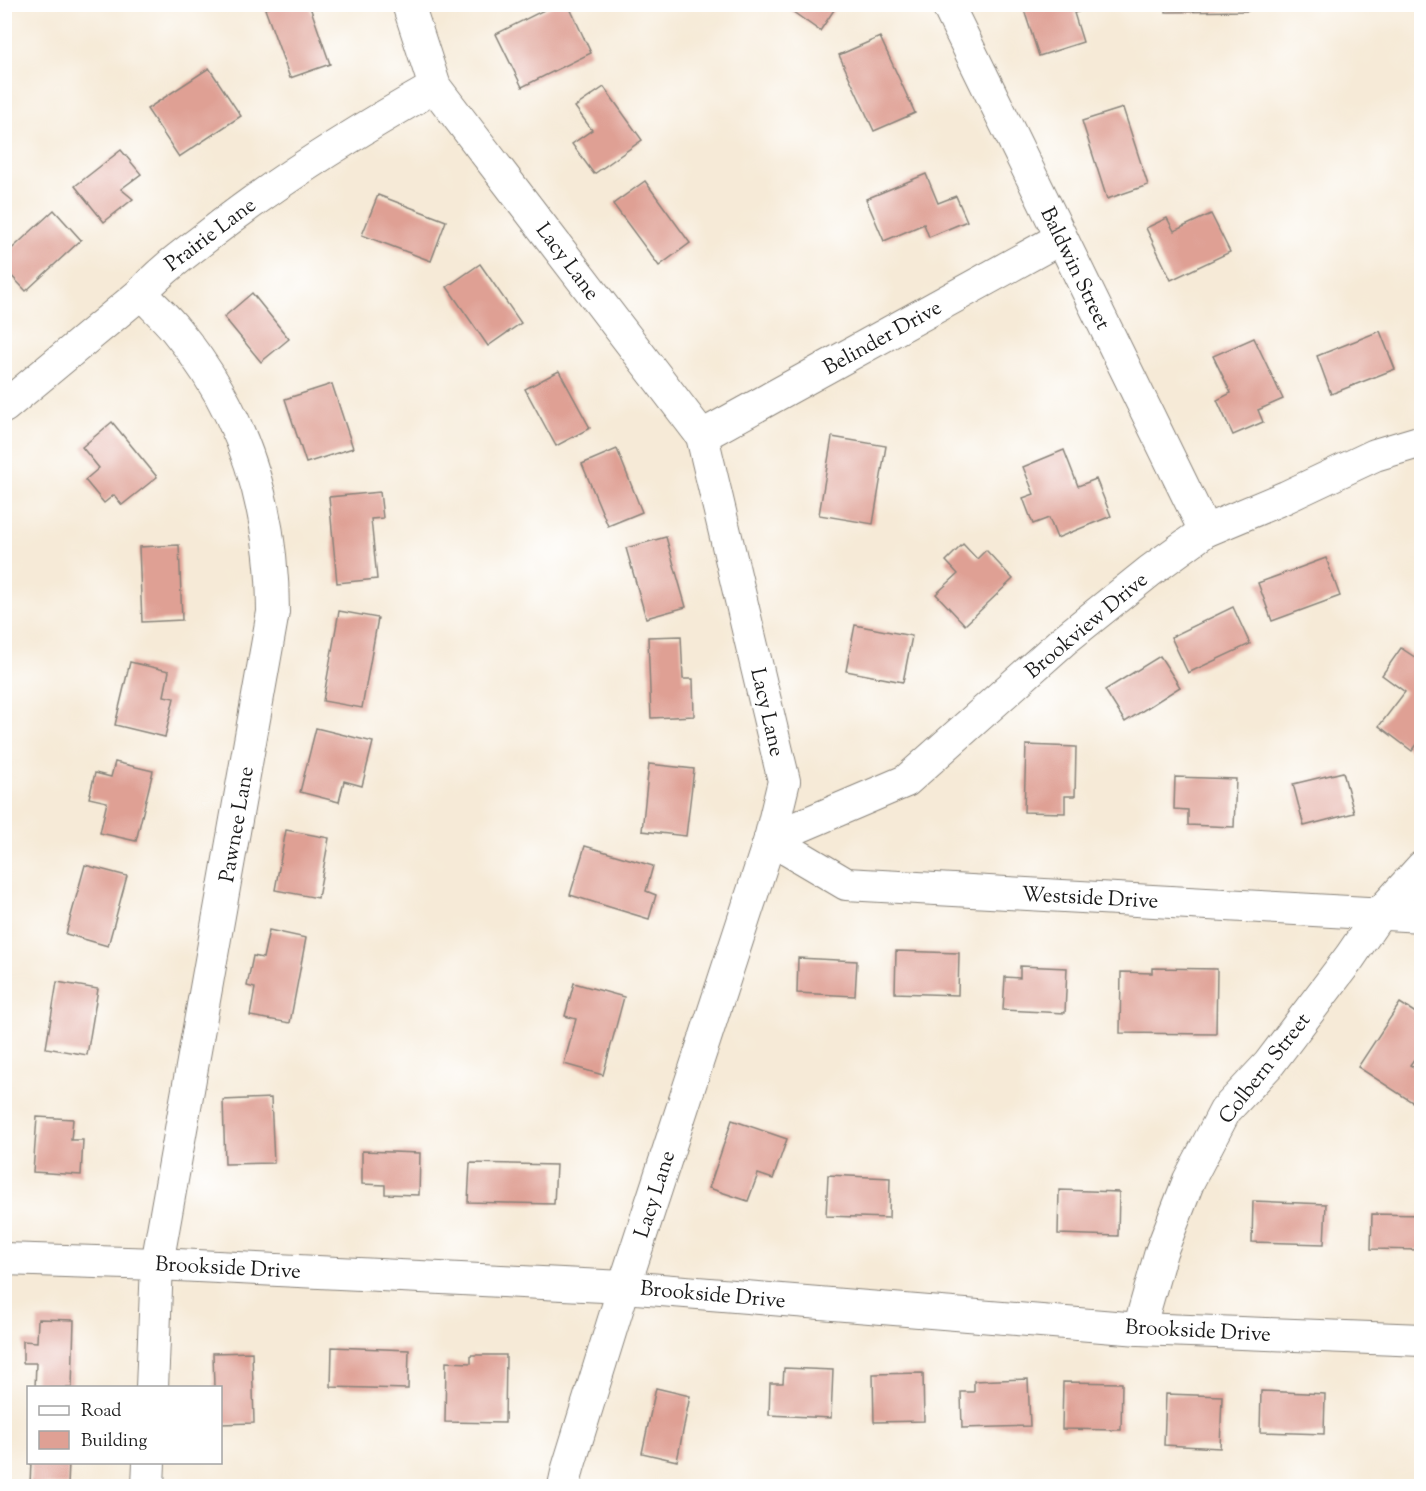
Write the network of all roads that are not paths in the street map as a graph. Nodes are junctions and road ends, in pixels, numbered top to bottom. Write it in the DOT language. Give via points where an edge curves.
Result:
graph roads {
  1 [pos="408,4"];
  2 [pos="947,4"];
  3 [pos="435,87"];
  4 [pos="1061,238"];
  5 [pos="141,293"];
  6 [pos="4,407"];
  7 [pos="702,436"];
  8 [pos="1422,441"];
  9 [pos="1205,531"];
  10 [pos="770,839"];
  11 [pos="1422,867"];
  12 [pos="1380,913"];
  13 [pos="1422,916"];
  14 [pos="4,1259"];
  15 [pos="158,1264"];
  16 [pos="624,1287"];
  17 [pos="1139,1329"];
  18 [pos="1422,1340"];
  19 [pos="152,1386"];
  20 [pos="149,1464"];
  21 [pos="148,1486"];
  22 [pos="564,1486"];
  1 -- 3 [label="street, Lacy Lane"];
  2 -- 4 [label="street, Baldwin Street"];
  3 -- 5 [label="street, Prairie Lane" via="362,128 243,208 157,275"];
  3 -- 7 [label="street, Lacy Lane"];
  4 -- 7 [label="street, Belinder Drive"];
  4 -- 9 [label="street, Baldwin Street"];
  5 -- 6 [label="street, Prairie Lane"];
  5 -- 15 [label="street, Pawnee Lane" via="176,330 210,377 234,421 253,468 265,514 273,582 271,623"];
  7 -- 10 [label="street, Lacy Lane" via="784,781"];
  8 -- 9 [label="street, Brookview Drive" via="1375,455"];
  9 -- 10 [label="street, Brookview Drive" via="1064,640 906,781"];
  10 -- 12 [label="street, Westside Drive" via="846,884"];
  10 -- 16 [label="street, Lacy Lane"];
  11 -- 12 [label="street, Colbern Street"];
  12 -- 13 [label="street, Westside Drive"];
  12 -- 17 [label="street, Colbern Street" via="1269,1064 1225,1111 1185,1190 1161,1252"];
  14 -- 15 [label="street, Brookside Drive"];
  15 -- 16 [label="street, Brookside Drive"];
  15 -- 19 [label="street, Pawnee Lane"];
  16 -- 17 [label="street, Brookside Drive"];
  16 -- 22 [label="street, Lacy Lane"];
  17 -- 18 [label="street, Brookside Drive"];
  20 -- 21 [label="street"];
}
